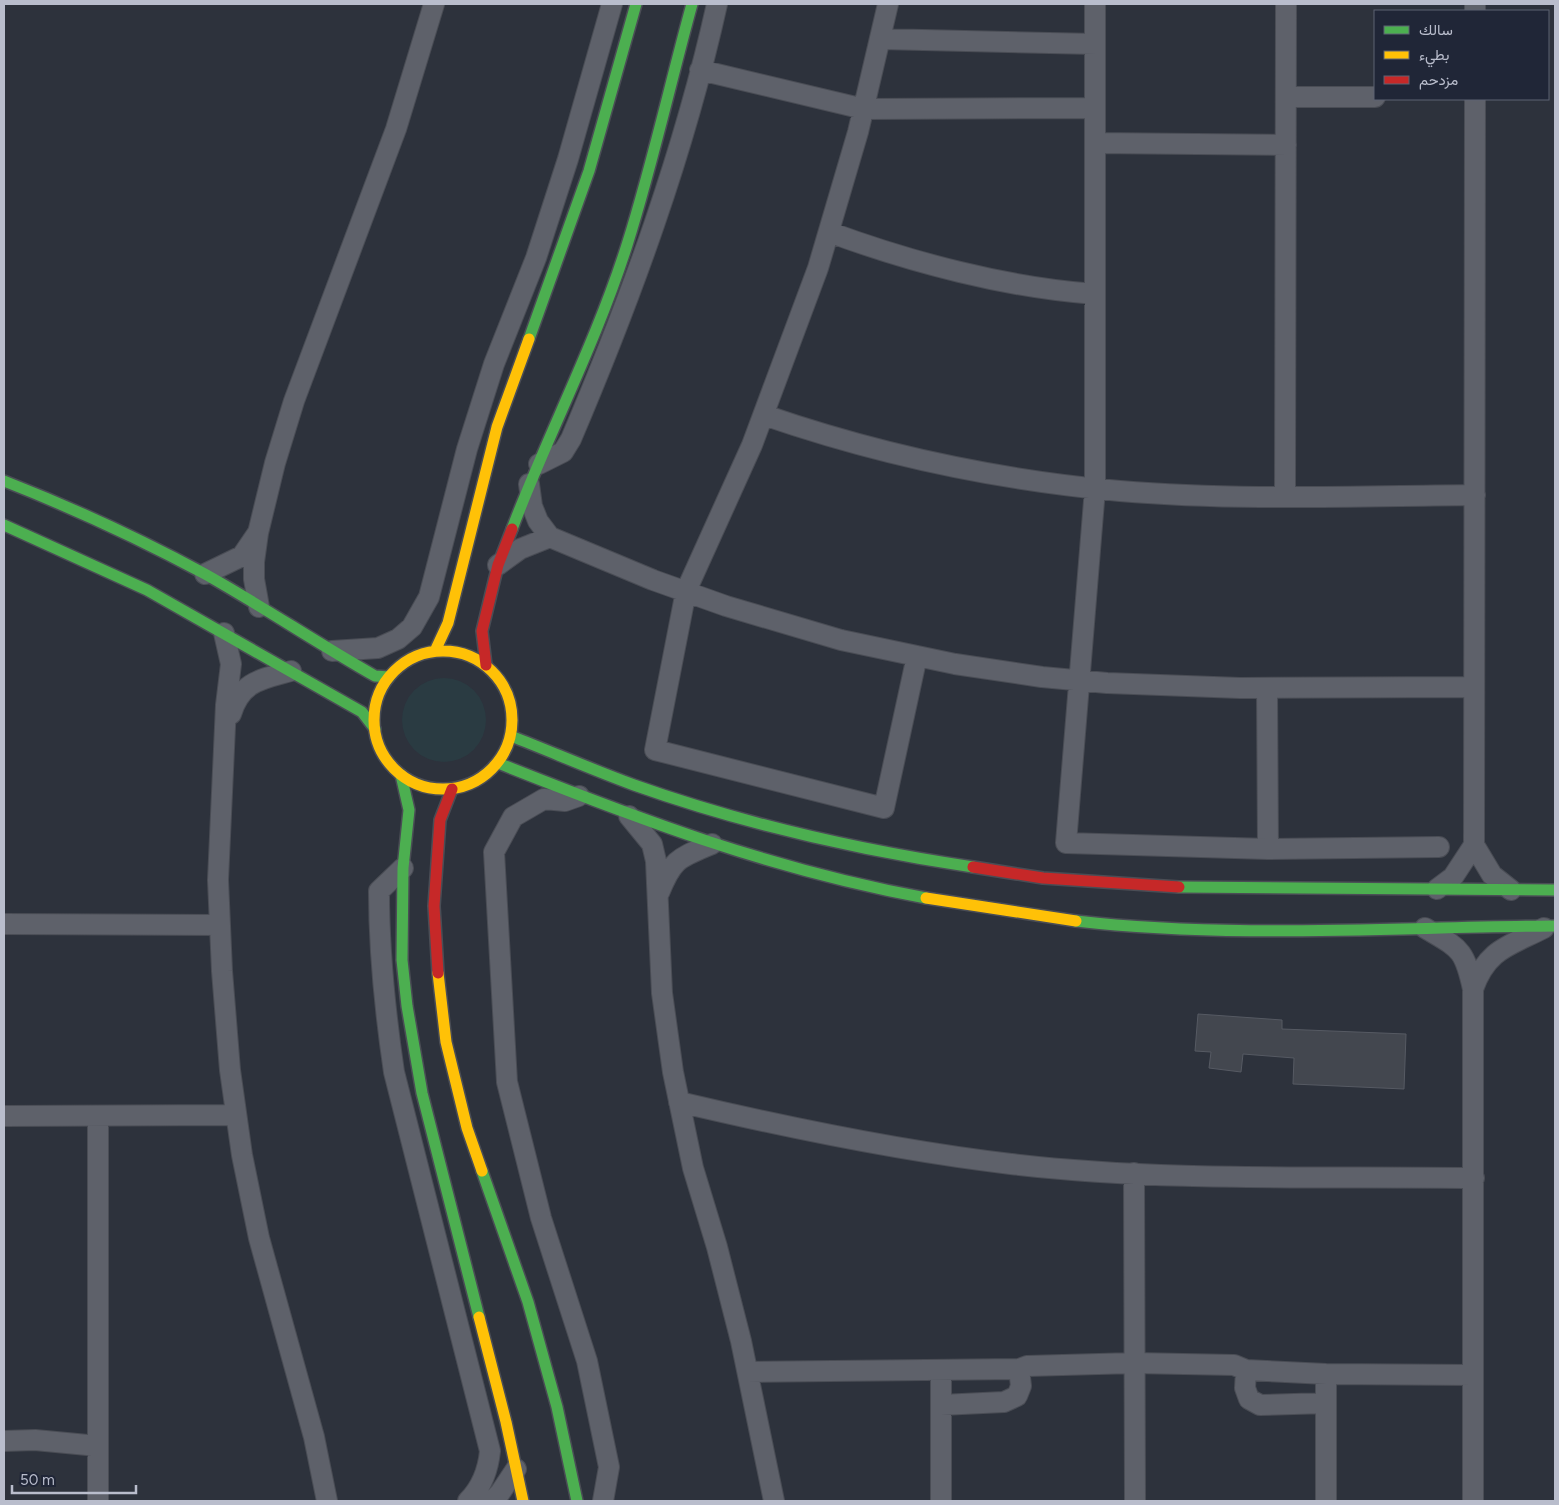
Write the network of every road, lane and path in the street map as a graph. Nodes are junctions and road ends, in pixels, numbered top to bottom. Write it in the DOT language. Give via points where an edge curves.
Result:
graph roads {
  1 [pos="434,4"];
  2 [pos="612,4"];
  3 [pos="636,4"];
  4 [pos="692,4"];
  5 [pos="717,4"];
  6 [pos="888,4"];
  7 [pos="1095,4"];
  8 [pos="1286,4"];
  9 [pos="881,39"];
  10 [pos="1095,44"];
  11 [pos="700,70"];
  12 [pos="1286,97"];
  13 [pos="1374,97"];
  14 [pos="1475,100"];
  15 [pos="864,108"];
  16 [pos="1095,108"];
  17 [pos="1095,143"];
  18 [pos="1286,145"];
  19 [pos="829,232"];
  20 [pos="1095,294"];
  21 [pos="764,415"];
  22 [pos="539,464"];
  23 [pos="4,481"];
  24 [pos="529,484"];
  25 [pos="1095,488"];
  26 [pos="1475,495"];
  27 [pos="1285,496"];
  28 [pos="4,525"];
  29 [pos="258,533"];
  30 [pos="550,537"];
  31 [pos="498,565"];
  32 [pos="205,574"];
  33 [pos="686,592"];
  34 [pos="259,607"];
  35 [pos="224,633"];
  36 [pos="332,651"];
  37 [pos="435,651"];
  38 [pos="916,656"];
  39 [pos="486,665"];
  40 [pos="291,671"];
  41 [pos="389,678"];
  42 [pos="1080,680"];
  43 [pos="252,682"];
  44 [pos="230,683"];
  45 [pos="1474,687"];
  46 [pos="1267,688"];
  47 [pos="375,729"];
  48 [pos="226,730"];
  49 [pos="510,736"];
  50 [pos="498,763"];
  51 [pos="401,775"];
  52 [pos="452,789"];
  53 [pos="580,795"];
  54 [pos="626,813"];
  55 [pos="712,844"];
  56 [pos="1474,845"];
  57 [pos="1439,847"];
  58 [pos="1268,849"];
  59 [pos="403,868"];
  60 [pos="1437,889"];
  61 [pos="1511,890"];
  62 [pos="1555,890"];
  63 [pos="657,899"];
  64 [pos="4,924"];
  65 [pos="220,924"];
  66 [pos="1551,926"];
  67 [pos="1425,928"];
  68 [pos="1474,989"];
  69 [pos="679,1102"];
  70 [pos="236,1115"];
  71 [pos="4,1116"];
  72 [pos="98,1116"];
  73 [pos="1134,1173"];
  74 [pos="1474,1178"];
  75 [pos="1134,1363"];
  76 [pos="1020,1369"];
  77 [pos="941,1370"];
  78 [pos="1246,1370"];
  79 [pos="748,1372"];
  80 [pos="1326,1374"];
  81 [pos="1473,1375"];
  82 [pos="1326,1403"];
  83 [pos="941,1405"];
  84 [pos="4,1441"];
  85 [pos="98,1446"];
  86 [pos="516,1469"];
  87 [pos="98,1501"];
  88 [pos="327,1501"];
  89 [pos="468,1501"];
  90 [pos="492,1501"];
  91 [pos="523,1501"];
  92 [pos="577,1501"];
  93 [pos="603,1501"];
  94 [pos="774,1501"];
  95 [pos="941,1501"];
  96 [pos="1135,1501"];
  97 [pos="1326,1501"];
  98 [pos="1473,1501"];
  1 -- 29 [label="street" via="393,138 294,401"];
  2 -- 36 [label="street" via="536,258 494,364 467,449 428,597 412,627 398,639 378,648"];
  3 -- 37 [label="main road" via="589,170 500,419 448,623"];
  4 -- 22 [label="main road" via="627,245 593,339"];
  5 -- 11 [label="street"];
  6 -- 9 [label="street"];
  7 -- 10 [label="street"];
  8 -- 12 [label="street"];
  9 -- 10 [label="street"];
  9 -- 15 [label="street"];
  10 -- 16 [label="street"];
  11 -- 15 [label="street"];
  11 -- 22 [label="street" via="651,235 601,366 563,452"];
  12 -- 13 [label="street"];
  12 -- 18 [label="street"];
  14 -- 26 [label="street"];
  15 -- 16 [label="street"];
  15 -- 19 [label="street"];
  16 -- 17 [label="street"];
  17 -- 18 [label="street"];
  17 -- 20 [label="street"];
  18 -- 27 [label="street"];
  19 -- 20 [label="street" via="936,266"];
  19 -- 21 [label="street"];
  20 -- 25 [label="street"];
  21 -- 25 [label="street" via="888,454 989,475"];
  21 -- 33 [label="street"];
  22 -- 24 [label="main road"];
  23 -- 32 [label="main road" via="104,524"];
  24 -- 30 [label="street" via="532,506"];
  24 -- 31 [label="main road"];
  25 -- 27 [label="street"];
  25 -- 42 [label="street"];
  26 -- 27 [label="street"];
  26 -- 45 [label="street"];
  28 -- 35 [label="main road" via="126,580"];
  29 -- 32 [label="street" via="242,556"];
  29 -- 34 [label="street" via="254,579"];
  30 -- 31 [label="street" via="526,546"];
  30 -- 33 [label="street"];
  31 -- 39 [label="main road" via="482,630"];
  32 -- 34 [label="main road"];
  33 -- 38 [label="street" via="841,640"];
  33 -- 38 [label="street" via="655,750 884,808"];
  34 -- 36 [label="main road"];
  35 -- 40 [label="main road"];
  35 -- 44 [label="street" via="231,664"];
  36 -- 41 [label="main road" via="375,676"];
  37 -- 39 [label="main road" via="462,653"];
  37 -- 41 [label="main road" via="410,660"];
  38 -- 42 [label="street" via="990,670"];
  39 -- 49 [label="main road" via="504,686 509,698 512,712"];
  40 -- 43 [label="street"];
  40 -- 47 [label="main road" via="362,712"];
  41 -- 47 [label="main road" via="377,702"];
  42 -- 46 [label="street" via="1175,687"];
  42 -- 58 [label="street" via="1066,843"];
  43 -- 44 [label="street"];
  43 -- 48 [label="street" via="242,691 233,707"];
  44 -- 48 [label="street"];
  45 -- 46 [label="street"];
  45 -- 56 [label="street"];
  46 -- 58 [label="street"];
  47 -- 51 [label="main road" via="383,754"];
  48 -- 65 [label="street" via="218,880"];
  49 -- 50 [label="main road"];
  49 -- 60 [label="main road" via="635,785 755,823 884,854 1043,878 1159,887"];
  50 -- 52 [label="main road" via="477,780"];
  50 -- 53 [label="main road"];
  51 -- 52 [label="main road" via="425,787"];
  51 -- 59 [label="main road" via="409,810"];
  52 -- 92 [label="main road" via="440,820 434,906 435,952 446,1042 466,1128 528,1302 557,1407"];
  53 -- 54 [label="main road"];
  53 -- 93 [label="street" via="565,801 544,799 513,817 494,852 507,1082 541,1218 586,1361 609,1467"];
  54 -- 55 [label="main road"];
  54 -- 63 [label="street" via="652,844"];
  55 -- 63 [label="street" via="668,869"];
  55 -- 67 [label="main road" via="796,869 913,897 1086,922 1226,929"];
  56 -- 60 [label="street" via="1454,877"];
  56 -- 61 [label="street" via="1492,875"];
  57 -- 58 [label="street"];
  59 -- 86 [label="main road" via="402,960 422,1093"];
  59 -- 89 [label="street" via="379,891 385,1012 394,1072 490,1451 483,1482"];
  60 -- 61 [label="main road"];
  61 -- 62 [label="main road"];
  63 -- 69 [label="street" via="662,993"];
  64 -- 65 [label="street"];
  65 -- 70 [label="street"];
  66 -- 67 [label="main road"];
  66 -- 68 [label="street" via="1488,959"];
  67 -- 68 [label="street" via="1464,955"];
  68 -- 74 [label="street"];
  69 -- 73 [label="street" via="810,1132 944,1155 1012,1164"];
  69 -- 79 [label="street" via="693,1168 717,1247"];
  70 -- 72 [label="street"];
  70 -- 88 [label="street" via="259,1238 314,1437"];
  71 -- 72 [label="street"];
  72 -- 85 [label="street"];
  73 -- 74 [label="street"];
  73 -- 75 [label="street"];
  74 -- 81 [label="street"];
  75 -- 76 [label="street" via="1027,1366"];
  75 -- 78 [label="street" via="1234,1365"];
  75 -- 96 [label="street"];
  76 -- 77 [label="street"];
  76 -- 83 [label="street" via="1021,1386 1017,1396 1004,1402"];
  77 -- 79 [label="street"];
  77 -- 83 [label="street"];
  78 -- 80 [label="street"];
  78 -- 82 [label="street" via="1245,1388 1249,1399 1260,1405"];
  79 -- 94 [label="street"];
  80 -- 81 [label="street"];
  80 -- 82 [label="street"];
  81 -- 98 [label="street"];
  82 -- 97 [label="street"];
  83 -- 95 [label="street"];
  84 -- 85 [label="street" via="35,1440"];
  85 -- 87 [label="street"];
  86 -- 90 [label="street"];
  86 -- 91 [label="main road"];
}
